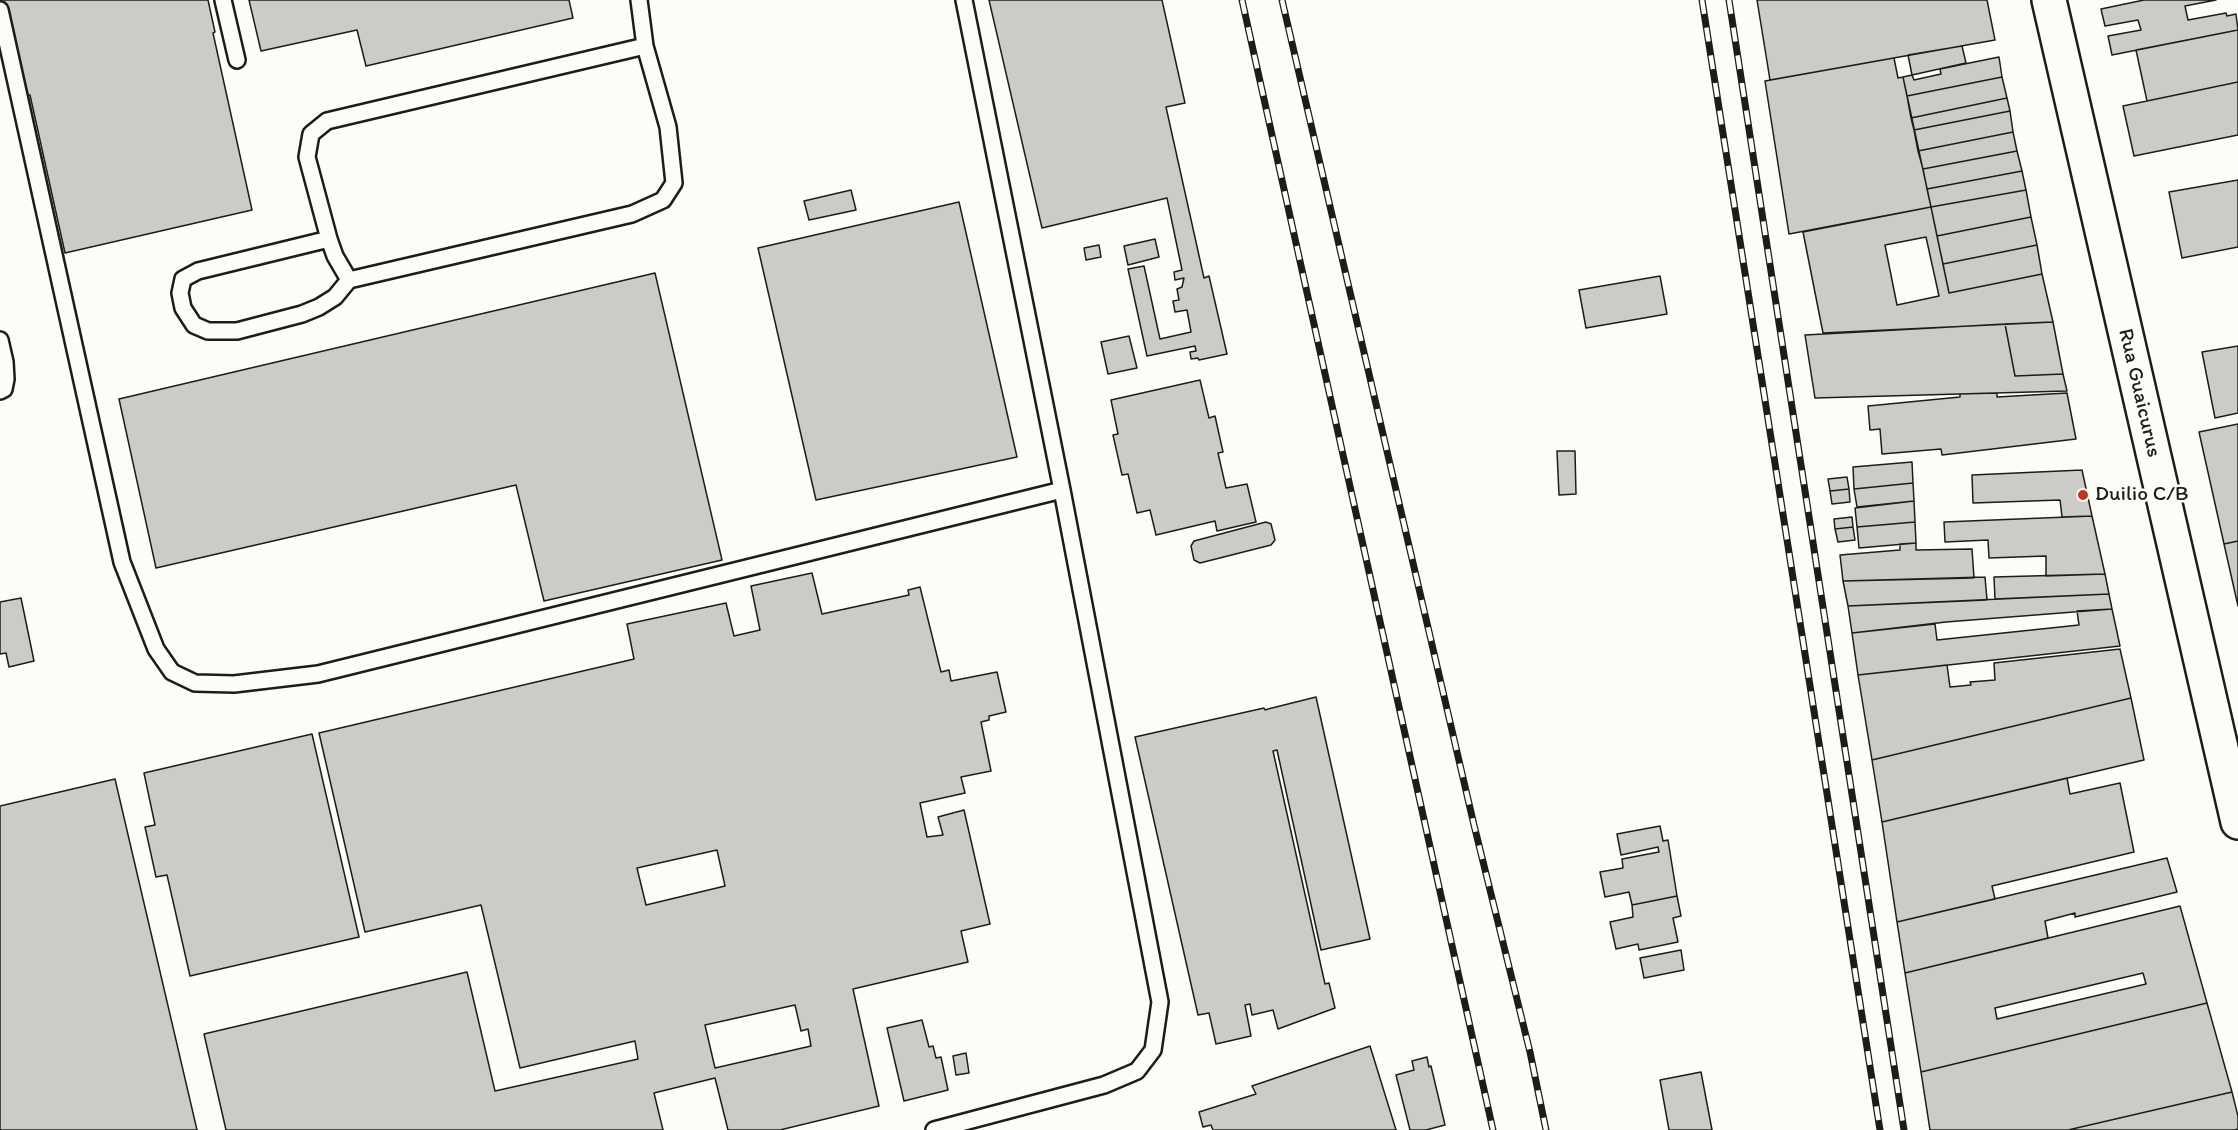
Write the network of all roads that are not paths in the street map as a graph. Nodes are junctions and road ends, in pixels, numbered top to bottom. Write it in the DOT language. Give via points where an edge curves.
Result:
graph roads {
  1 [pos="223,0"];
  2 [pos="639,0"];
  3 [pos="964,0"];
  4 [pos="2049,0"];
  5 [pos="0,10"];
  6 [pos="645,46"];
  7 [pos="237,60"];
  8 [pos="329,239"];
  9 [pos="349,279"];
  10 [pos="0,340"];
  11 [pos="0,391"];
  12 [pos="1062,490"];
  13 [pos="2238,822"];
  14 [pos="934,1130"];
  1 -- 7 [label="lane"];
  2 -- 6 [label="lane"];
  3 -- 12 [label="lane"];
  4 -- 13 [label="main road, Rua Guaicurus"];
  5 -- 12 [label="lane" via="122,562 156,649 172,672 195,683 234,684 318,674"];
  6 -- 8 [label="lane" via="327,122 311,134 307,157"];
  6 -- 9 [label="lane" via="668,127 674,183 663,200 632,214"];
  8 -- 9 [label="lane"];
  8 -- 9 [label="lane" via="198,271 183,279 183,308 194,325 208,331 237,331 319,307 335,297"];
  10 -- 11 [label="lane" via="6,379"];
  12 -- 14 [label="lane" via="1160,1002 1158,1028 1153,1050 1137,1071 1104,1085"];
}
